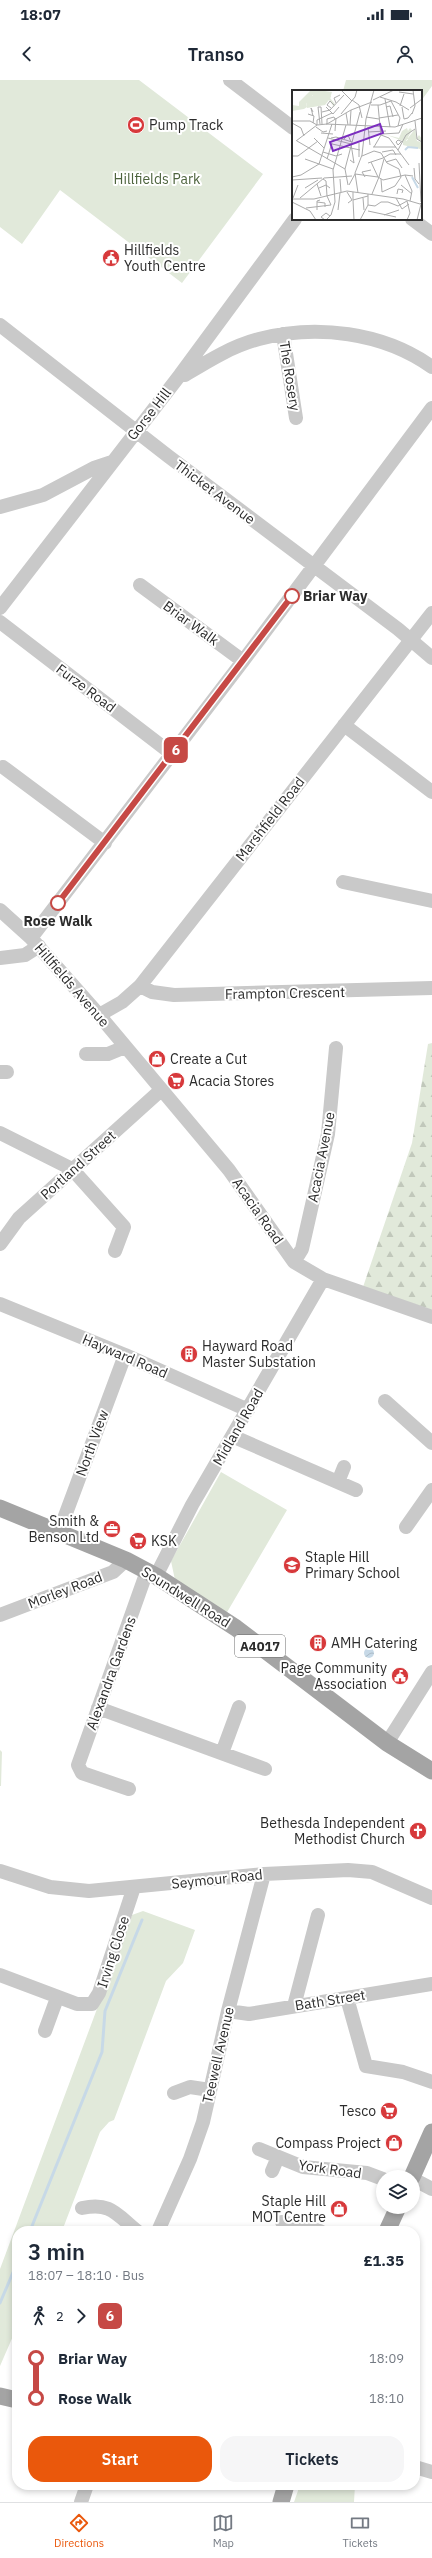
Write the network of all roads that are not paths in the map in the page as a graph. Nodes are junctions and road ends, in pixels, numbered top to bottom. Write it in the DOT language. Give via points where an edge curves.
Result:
graph roads {
  1 [pos="230,80"];
  2 [pos="292,127"];
  3 [pos="294,220"];
  4 [pos="413,220"];
  5 [pos="432,234"];
  6 [pos="0,325"];
  7 [pos="283,334"];
  8 [pos="432,367"];
  9 [pos="180,375"];
  10 [pos="432,408"];
  11 [pos="296,418"];
  12 [pos="137,430"];
  13 [pos="112,462"];
  14 [pos="0,507"];
  15 [pos="314,566"];
  16 [pos="140,585"];
  17 [pos="0,608"];
  18 [pos="432,613"];
  19 [pos="0,622"];
  20 [pos="411,640"];
  21 [pos="432,658"];
  22 [pos="243,661"];
  23 [pos="344,725"];
  24 [pos="172,754"];
  25 [pos="3,767"];
  26 [pos="432,792"];
  27 [pos="105,843"];
  28 [pos="343,882"];
  29 [pos="432,901"];
  30 [pos="0,910"];
  31 [pos="35,942"];
  32 [pos="0,958"];
  33 [pos="140,986"];
  34 [pos="432,988"];
  35 [pos="99,1015"];
  36 [pos="125,1047"];
  37 [pos="336,1048"];
  38 [pos="86,1054"];
  39 [pos="161,1090"];
  40 [pos="0,1132"];
  41 [pos="72,1169"];
  42 [pos="2,1236"];
  43 [pos="115,1251"];
  44 [pos="294,1262"];
  45 [pos="323,1279"];
  46 [pos="0,1304"];
  47 [pos="432,1317"];
  48 [pos="125,1355"];
  49 [pos="385,1401"];
  50 [pos="248,1410"];
  51 [pos="232,1436"];
  52 [pos="432,1443"];
  53 [pos="344,1467"];
  54 [pos="338,1482"];
  55 [pos="356,1490"];
  56 [pos="432,1490"];
  57 [pos="0,1508"];
  58 [pos="406,1528"];
  59 [pos="59,1532"];
  60 [pos="126,1560"];
  61 [pos="152,1573"];
  62 [pos="0,1615"];
  63 [pos="432,1672"];
  64 [pos="238,1707"];
  65 [pos="98,1708"];
  66 [pos="387,1743"];
  67 [pos="222,1753"];
  68 [pos="265,1769"];
  69 [pos="432,1771"];
  70 [pos="130,1789"];
  71 [pos="0,1871"];
  72 [pos="264,1874"];
  73 [pos="134,1887"];
  74 [pos="432,1898"];
  75 [pos="318,1915"];
  76 [pos="0,1975"];
  77 [pos="432,1984"];
  78 [pos="57,1998"];
  79 [pos="347,1998"];
  80 [pos="294,2006"];
  81 [pos="228,2011"];
  82 [pos="45,2030"];
  83 [pos="432,2082"];
  84 [pos="210,2090"];
  85 [pos="174,2092"];
  86 [pos="432,2132"];
  87 [pos="259,2149"];
  88 [pos="278,2157"];
  89 [pos="415,2170"];
  90 [pos="272,2171"];
  91 [pos="376,2176"];
  92 [pos="420,2182"];
  93 [pos="432,2189"];
  94 [pos="82,2208"];
  95 [pos="394,2214"];
  96 [pos="282,2222"];
  97 [pos="130,2226"];
  98 [pos="160,2226"];
  99 [pos="299,2226"];
  100 [pos="388,2226"];
  101 [pos="0,2396"];
  102 [pos="12,2399"];
  103 [pos="420,2468"];
  104 [pos="432,2472"];
  105 [pos="85,2490"];
  106 [pos="285,2490"];
  107 [pos="81,2502"];
  108 [pos="281,2502"];
  1 -- 2 [label="street"];
  3 -- 9 [label="street, Gorse Hill"];
  4 -- 5 [label="street"];
  6 -- 12 [label="street, Thicket Avenue"];
  7 -- 8 [label="street" via="336,332 369,338 398,348"];
  7 -- 9 [label="street" via="235,347 185,375"];
  7 -- 11 [label="street, The Rosery"];
  9 -- 12 [label="street, Gorse Hill"];
  10 -- 15 [label="street"];
  12 -- 13 [label="street, Gorse Hill"];
  12 -- 15 [label="street, Thicket Avenue"];
  13 -- 14 [label="street" via="94,468 44,495"];
  13 -- 17 [label="street, Gorse Hill"];
  15 -- 20 [label="street, Thicket Avenue"];
  15 -- 22 [label="street"];
  16 -- 22 [label="street, Briar Walk"];
  18 -- 20 [label="street, Marshfield Road"];
  19 -- 24 [label="street, Furze Road"];
  20 -- 21 [label="street, Thicket Avenue"];
  20 -- 23 [label="street, Marshfield Road"];
  22 -- 24 [label="street"];
  23 -- 26 [label="street"];
  23 -- 33 [label="street, Marshfield Road"];
  24 -- 27 [label="street"];
  25 -- 27 [label="street"];
  27 -- 31 [label="street"];
  28 -- 29 [label="street"];
  30 -- 31 [label="street, Hillfields Avenue"];
  31 -- 32 [label="street" via="25,955"];
  31 -- 35 [label="street, Hillfields Avenue"];
  33 -- 34 [label="street, Frampton Crescent" via="152,992 174,995"];
  33 -- 35 [label="street, Marshfield Road" via="122,1002"];
  35 -- 36 [label="street, Hillfields Avenue"];
  36 -- 38 [label="street" via="108,1054"];
  36 -- 39 [label="street, Acacia Road"];
  37 -- 44 [label="street, Acacia Avenue" via="328,1134 302,1249"];
  39 -- 41 [label="street, Portland Street"];
  39 -- 44 [label="street, Acacia Road" via="229,1170"];
  40 -- 41 [label="street"];
  41 -- 42 [label="street, Portland Street"];
  41 -- 43 [label="street" via="124,1227"];
  44 -- 45 [label="street, Acacia Road"];
  45 -- 47 [label="street, Acacia Road"];
  45 -- 50 [label="street, Midland Road"];
  46 -- 48 [label="street, Hayward Road"];
  48 -- 50 [label="street, Hayward Road"];
  48 -- 59 [label="street, North View"];
  49 -- 52 [label="street"];
  50 -- 51 [label="street, Midland Road"];
  51 -- 54 [label="street"];
  51 -- 61 [label="street, Midland Road"];
  53 -- 54 [label="street"];
  54 -- 55 [label="street"];
  56 -- 58 [label="street"];
  57 -- 59 [label="main road, Soundwell Road / A4017"];
  59 -- 60 [label="main road, Soundwell Road / A4017"];
  60 -- 61 [label="main road, Soundwell Road / A4017"];
  60 -- 62 [label="street, Morley Road" via="113,1572"];
  61 -- 65 [label="street, Alexandra Gardens"];
  61 -- 66 [label="main road, Soundwell Road / A4017" via="236,1628"];
  63 -- 66 [label="street"];
  64 -- 67 [label="street"];
  65 -- 67 [label="street"];
  65 -- 70 [label="street, Alexandra Gardens" via="78,1764 82,1773"];
  66 -- 69 [label="main road, Soundwell Road / A4017"];
  67 -- 68 [label="street"];
  71 -- 73 [label="street, Seymour Road" via="63,1889 103,1891"];
  72 -- 73 [label="street, Seymour Road"];
  72 -- 74 [label="street, Seymour Road" via="335,1870 372,1872"];
  72 -- 81 [label="street, Teewell Avenue"];
  73 -- 78 [label="street, Irving Close" via="96,2000 83,2006"];
  75 -- 80 [label="street"];
  76 -- 78 [label="street, Irving Close"];
  77 -- 79 [label="street, Bath Street"];
  78 -- 82 [label="street"];
  79 -- 80 [label="street, Bath Street"];
  79 -- 83 [label="street" via="366,2066 403,2072"];
  80 -- 81 [label="street, Bath Street" via="249,2014"];
  81 -- 84 [label="street, Teewell Avenue"];
  84 -- 85 [label="street" via="190,2087"];
  84 -- 98 [label="street, Teewell Avenue" via="203,2122 190,2159"];
  86 -- 89 [label="main road"];
  87 -- 88 [label="street, York Road"];
  88 -- 90 [label="street"];
  88 -- 91 [label="street, York Road" via="303,2167 367,2173"];
  92 -- 93 [label="street"];
  94 -- 97 [label="street" via="99,2205"];
  95 -- 100 [label="main road"];
  96 -- 99 [label="street"];
  101 -- 102 [label="main road"];
  103 -- 104 [label="street"];
  105 -- 107 [label="street"];
  106 -- 108 [label="main road"];
}
